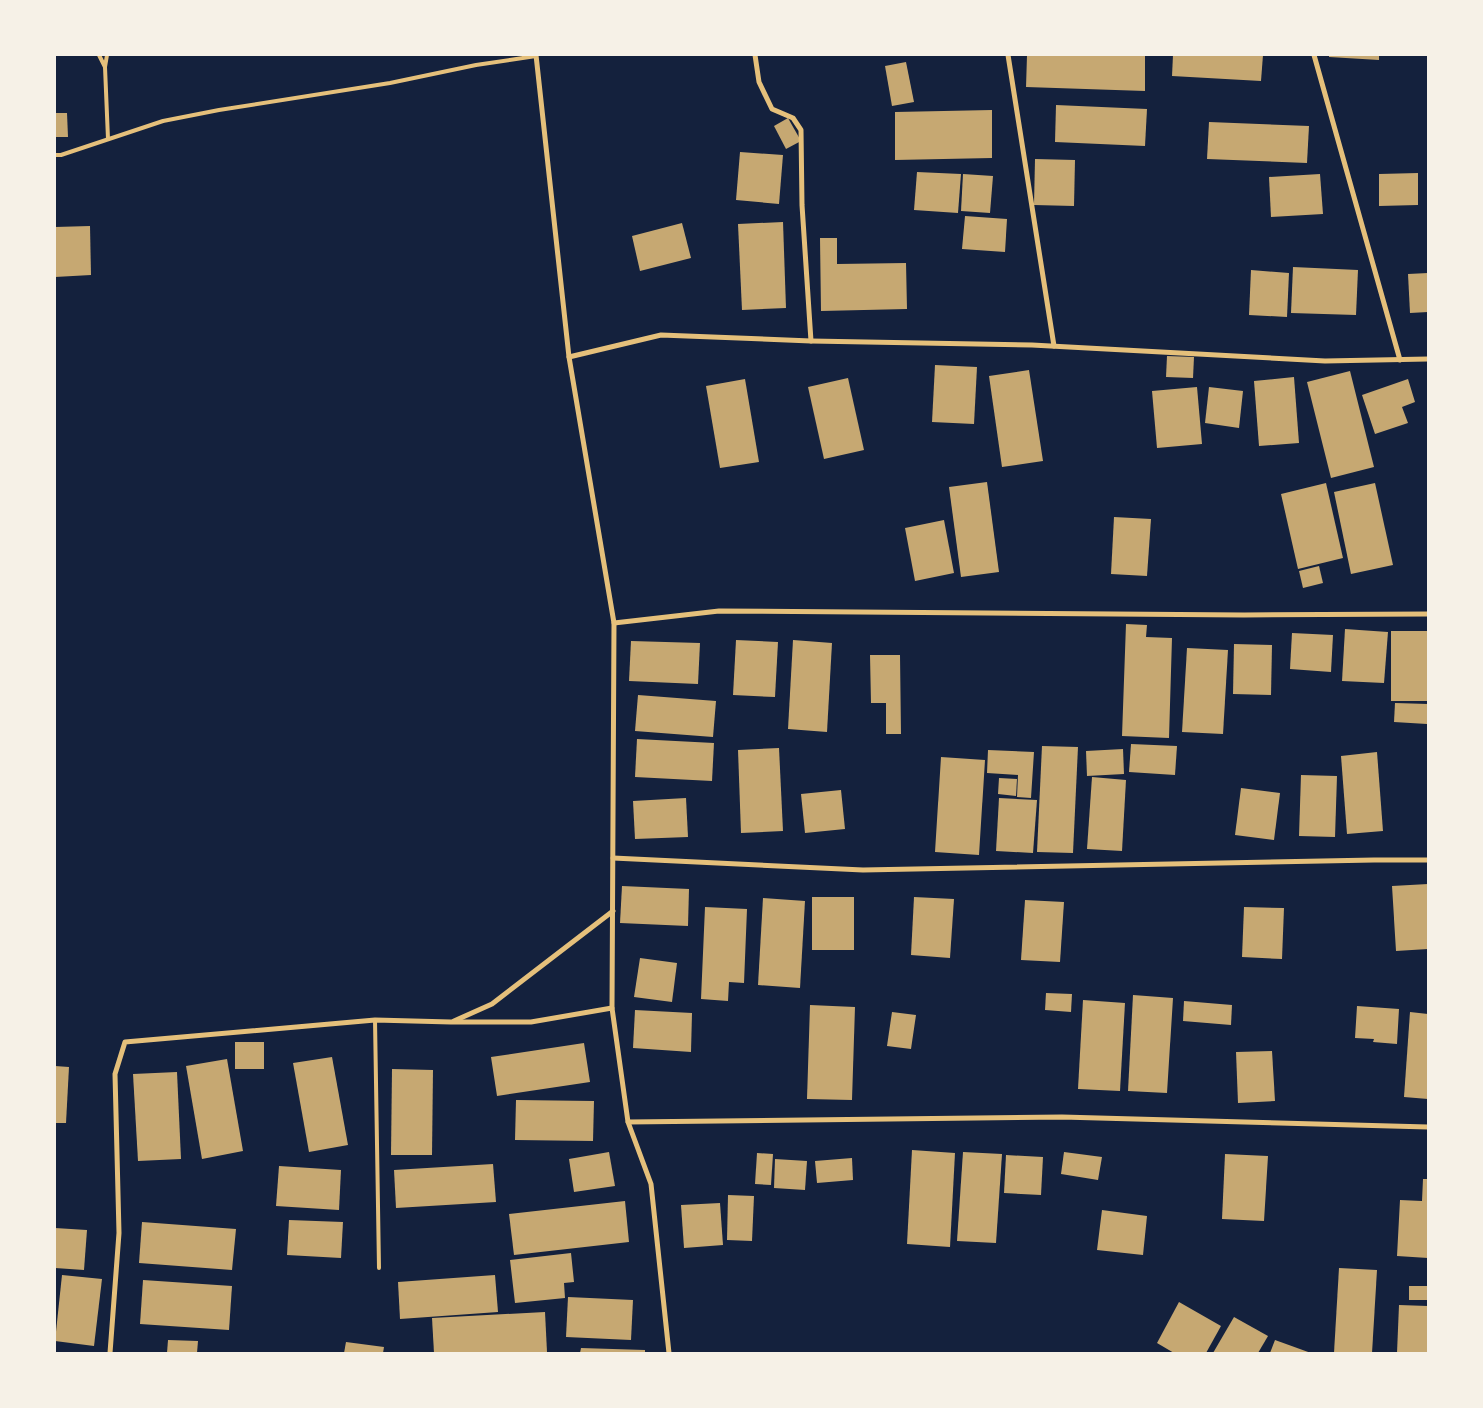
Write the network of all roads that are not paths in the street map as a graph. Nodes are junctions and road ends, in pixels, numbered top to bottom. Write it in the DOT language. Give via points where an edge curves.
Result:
graph roads {
  1 [pos="99,55"];
  2 [pos="106,55"];
  3 [pos="755,55"];
  4 [pos="1008,55"];
  5 [pos="1314,55"];
  6 [pos="536,56"];
  7 [pos="105,67"];
  8 [pos="108,139"];
  9 [pos="55,155"];
  10 [pos="811,342"];
  11 [pos="1054,346"];
  12 [pos="569,357"];
  13 [pos="1428,359"];
  14 [pos="1400,360"];
  15 [pos="1428,614"];
  16 [pos="614,623"];
  17 [pos="614,858"];
  18 [pos="1428,860"];
  19 [pos="613,911"];
  20 [pos="612,1008"];
  21 [pos="375,1020"];
  22 [pos="451,1022"];
  23 [pos="628,1122"];
  24 [pos="1428,1127"];
  25 [pos="379,1268"];
  26 [pos="110,1353"];
  27 [pos="669,1353"];
  1 -- 7 [label="lane"];
  2 -- 7 [label="lane"];
  3 -- 10 [label="street" via="759,82 772,109 793,118 801,130 802,205"];
  4 -- 11 [label="street"];
  5 -- 14 [label="street"];
  6 -- 8 [label="lane" via="219,110 163,121"];
  6 -- 12 [label="street"];
  7 -- 8 [label="lane"];
  8 -- 9 [label="lane"];
  10 -- 11 [label="street"];
  10 -- 12 [label="street" via="661,335"];
  11 -- 14 [label="street" via="1325,361"];
  12 -- 16 [label="street"];
  13 -- 14 [label="street"];
  15 -- 16 [label="street" via="719,611"];
  16 -- 17 [label="street"];
  17 -- 18 [label="street" via="863,870"];
  17 -- 19 [label="street"];
  19 -- 20 [label="street"];
  19 -- 22 [label="street" via="492,1004"];
  20 -- 22 [label="street" via="531,1022"];
  20 -- 23 [label="street"];
  21 -- 22 [label="street"];
  21 -- 25 [label="lane"];
  21 -- 26 [label="street" via="125,1042 115,1074 119,1233"];
  23 -- 24 [label="street" via="1062,1117"];
  23 -- 27 [label="street" via="651,1184"];
}
